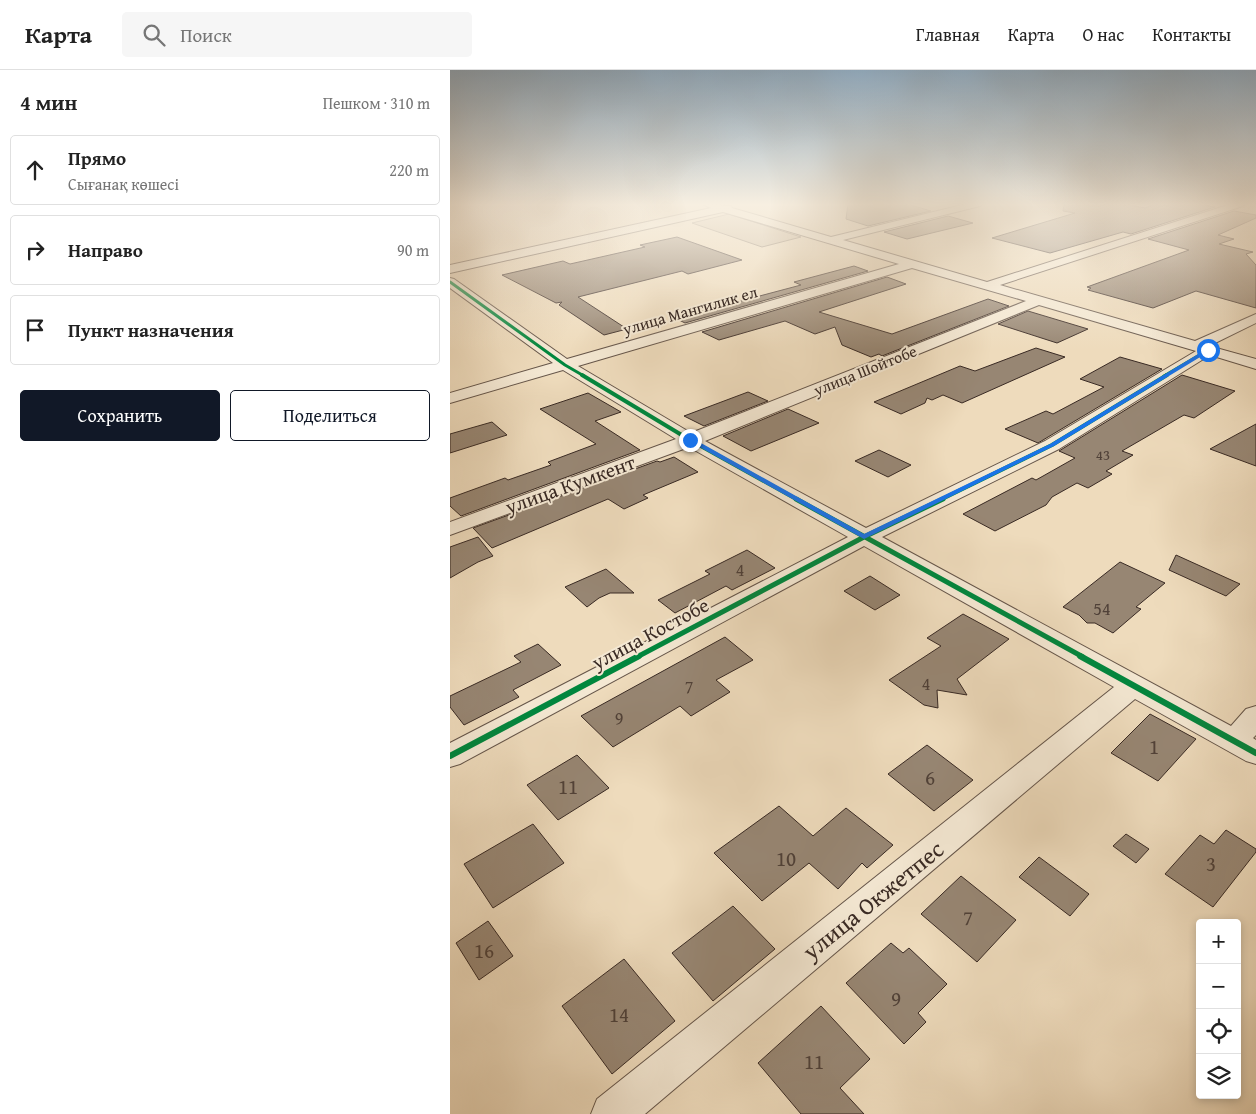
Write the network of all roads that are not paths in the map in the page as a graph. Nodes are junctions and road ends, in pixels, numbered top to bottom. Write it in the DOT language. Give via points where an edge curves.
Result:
graph roads {
  1 [pos="493,253"];
  2 [pos="517,253"];
  3 [pos="873,253"];
  4 [pos="1089,253"];
  5 [pos="450,262"];
  6 [pos="912,264"];
  7 [pos="450,269"];
  8 [pos="450,282"];
  9 [pos="989,285"];
  10 [pos="1040,300"];
  11 [pos="1256,318"];
  12 [pos="1202,348"];
  13 [pos="1256,364"];
  14 [pos="565,365"];
  15 [pos="450,398"];
  16 [pos="690,440"];
  17 [pos="450,529"];
  18 [pos="864,537"];
  19 [pos="1133,686"];
  20 [pos="1256,716"];
  21 [pos="1245,747"];
  22 [pos="450,756"];
  23 [pos="612,1114"];
  1 -- 5 [label="street"];
  2 -- 7 [label="street"];
  3 -- 6 [label="street"];
  4 -- 9 [label="street"];
  6 -- 9 [label="street"];
  6 -- 14 [label="street, улица Мангилик ел"];
  8 -- 14 [label="street"];
  9 -- 10 [label="street"];
  10 -- 12 [label="street"];
  10 -- 16 [label="street, улица Шойтобе"];
  11 -- 12 [label="street, улица Костобе"];
  12 -- 13 [label="street"];
  12 -- 18 [label="street, улица Костобе" via="1052,445"];
  14 -- 15 [label="street, улица Мангилик ел"];
  14 -- 16 [label="street"];
  16 -- 17 [label="street, улица Кумкент"];
  16 -- 18 [label="street"];
  18 -- 19 [label="street"];
  18 -- 22 [label="street, улица Костобе"];
  19 -- 21 [label="street"];
  19 -- 23 [label="street, улица Окжетпес"];
  20 -- 21 [label="street"];
}
